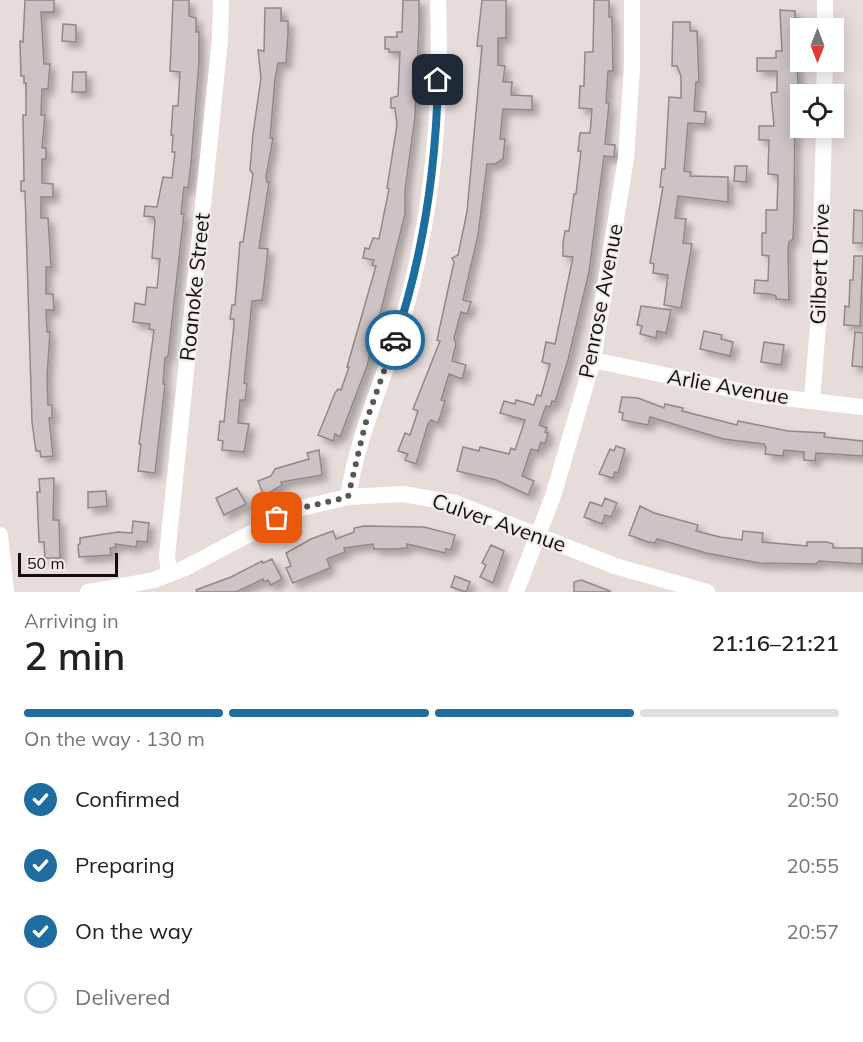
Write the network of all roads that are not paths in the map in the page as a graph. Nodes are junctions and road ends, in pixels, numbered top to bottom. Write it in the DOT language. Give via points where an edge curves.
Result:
graph roads {
  1 [pos="221,0"];
  2 [pos="438,0"];
  3 [pos="632,0"];
  4 [pos="825,0"];
  5 [pos="825,18"];
  6 [pos="824,138"];
  7 [pos="594,360"];
  8 [pos="812,400"];
  9 [pos="863,407"];
  10 [pos="348,497"];
  11 [pos="538,534"];
  12 [pos="0,535"];
  13 [pos="169,574"];
  14 [pos="6,592"];
  15 [pos="88,592"];
  16 [pos="516,592"];
  17 [pos="707,592"];
  1 -- 13 [label="street, Roanoke Street" via="167,556"];
  2 -- 10 [label="street" via="438,100 419,256 404,313 365,425"];
  3 -- 7 [label="street, Penrose Avenue" via="626,158"];
  4 -- 5 [label="street"];
  6 -- 8 [label="street, Gilbert Drive" via="819,313"];
  7 -- 8 [label="street, Arlie Avenue" via="703,385"];
  7 -- 11 [label="street, Penrose Avenue"];
  8 -- 9 [label="street, Arlie Avenue"];
  10 -- 11 [label="street, Culver Avenue" via="404,494 431,498"];
  10 -- 13 [label="street, Culver Avenue" via="297,509"];
  11 -- 16 [label="street, Penrose Avenue"];
  11 -- 17 [label="street, Culver Avenue" via="615,566"];
  12 -- 14 [label="street"];
  13 -- 15 [label="street, Culver Avenue"];
}
